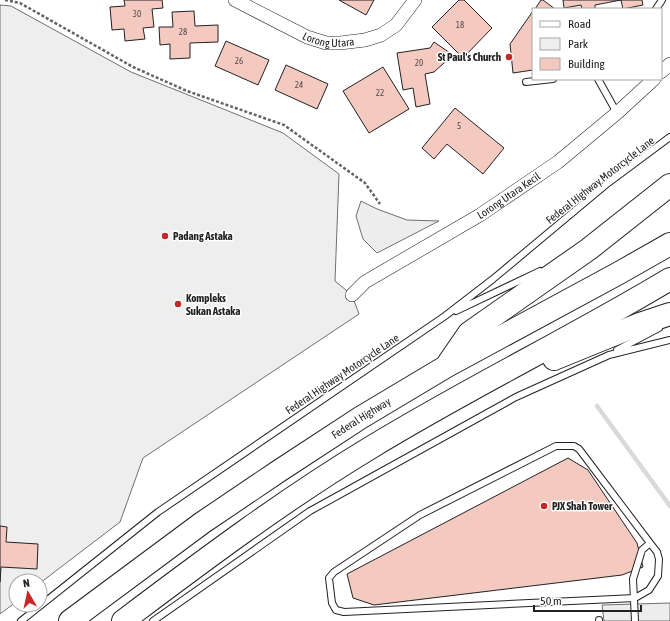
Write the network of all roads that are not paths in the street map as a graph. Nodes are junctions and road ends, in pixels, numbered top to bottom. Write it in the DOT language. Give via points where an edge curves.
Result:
graph roads {
  1 [pos="235,0"];
  2 [pos="415,0"];
  3 [pos="670,64"];
  4 [pos="662,71"];
  5 [pos="544,80"];
  6 [pos="599,80"];
  7 [pos="653,80"];
  8 [pos="526,82"];
  9 [pos="617,113"];
  10 [pos="670,138"];
  11 [pos="670,185"];
  12 [pos="670,244"];
  13 [pos="589,249"];
  14 [pos="553,266"];
  15 [pos="546,269"];
  16 [pos="670,279"];
  17 [pos="352,295"];
  18 [pos="445,316"];
  19 [pos="667,320"];
  20 [pos="670,340"];
  21 [pos="609,354"];
  22 [pos="446,366"];
  23 [pos="468,392"];
  24 [pos="650,543"];
  25 [pos="635,598"];
  26 [pos="21,621"];
  27 [pos="70,621"];
  28 [pos="123,621"];
  29 [pos="153,621"];
  30 [pos="635,621"];
  1 -- 2 [label="street, Lorong Utara" via="307,37 340,43 381,35 396,25"];
  3 -- 4 [label="street"];
  5 -- 8 [label="lane"];
  6 -- 9 [label="lane"];
  7 -- 9 [label="street, Lorong Utara Kecil"];
  9 -- 17 [label="street, Lorong Utara Kecil" via="558,162 480,215 365,282"];
  10 -- 18 [label="lane, Federal Highway Motorcycle Lane" via="608,183"];
  11 -- 13 [label="highway"];
  12 -- 22 [label="highway, Federal Highway"];
  13 -- 14 [label="lane"];
  13 -- 22 [label="highway" via="469,333"];
  15 -- 18 [label="lane"];
  16 -- 23 [label="highway" via="623,308"];
  18 -- 26 [label="lane, Federal Highway Motorcycle Lane" via="158,512"];
  19 -- 21 [label="lane"];
  19 -- 23 [label="highway" via="640,324"];
  20 -- 21 [label="lane"];
  21 -- 29 [label="lane" via="516,397 310,511"];
  22 -- 27 [label="highway, Federal Highway" via="279,470 202,523"];
  23 -- 28 [label="highway" via="312,484 212,554"];
  24 -- 25 [label="lane" via="642,550 633,579"];
  24 -- 25 [label="lane" via="659,560 658,576 649,590"];
  24 -- 25 [label="lane" via="579,449 574,446 556,446 420,515 334,572 330,578 332,603 336,610 344,612"];
  25 -- 30 [label="lane"];
}
